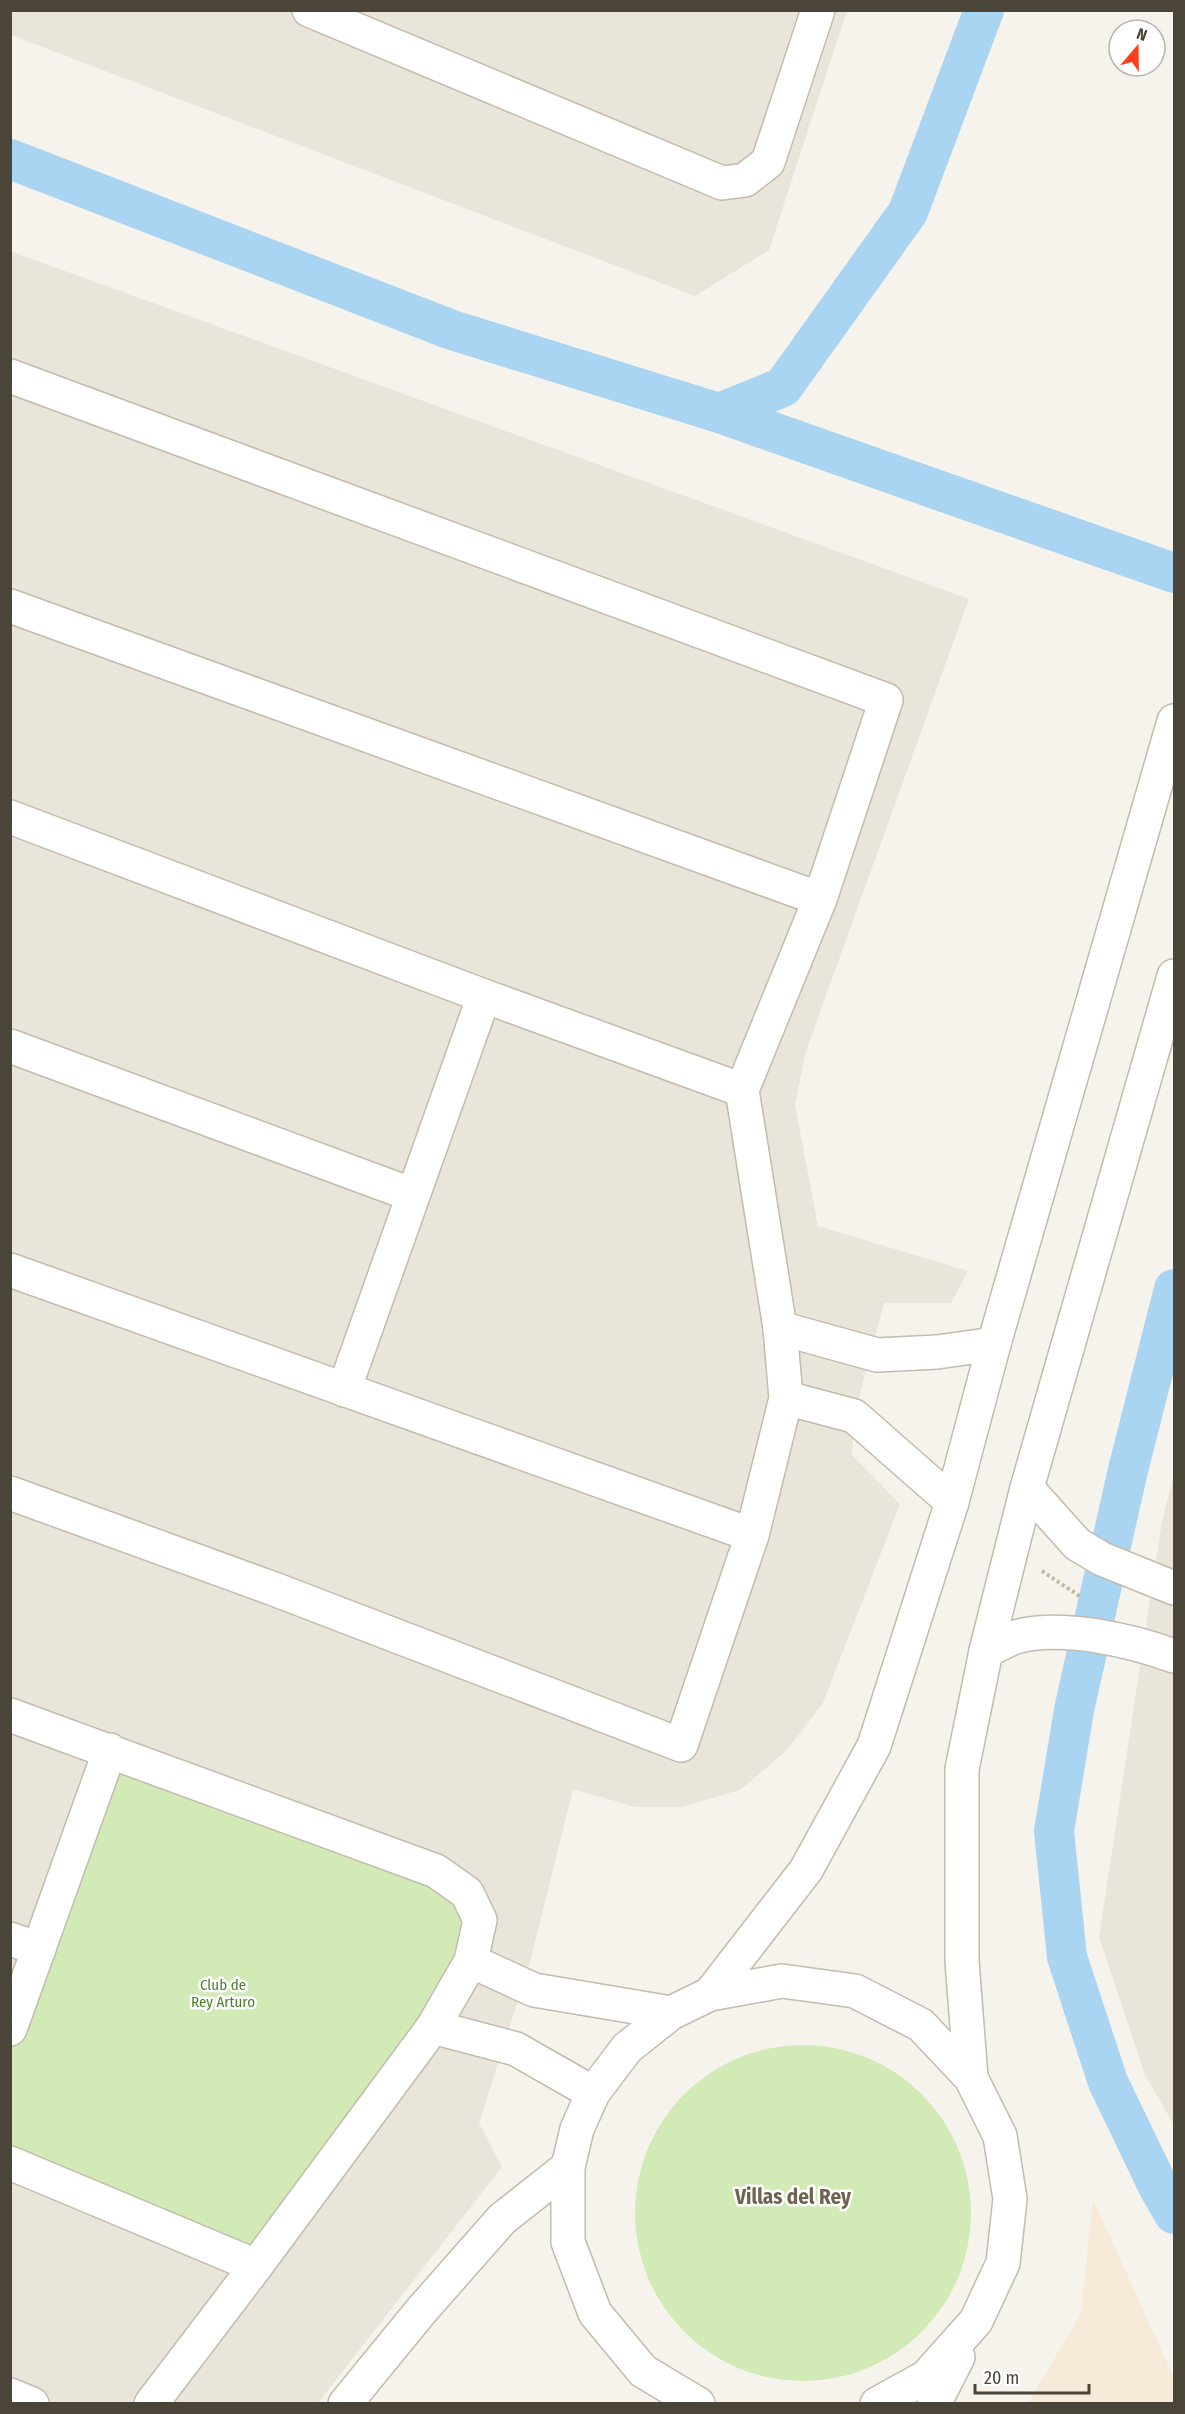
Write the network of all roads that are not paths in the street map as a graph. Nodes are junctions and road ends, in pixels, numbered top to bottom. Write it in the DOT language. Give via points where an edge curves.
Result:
graph roads {
  1 [pos="309,10"];
  2 [pos="818,10"];
  3 [pos="10,376"];
  4 [pos="10,606"];
  5 [pos="1174,721"];
  6 [pos="10,817"];
  7 [pos="820,899"];
  8 [pos="1174,976"];
  9 [pos="484,996"];
  10 [pos="10,1046"];
  11 [pos="742,1090"];
  12 [pos="413,1195"];
  13 [pos="10,1270"];
  14 [pos="780,1328"];
  15 [pos="994,1344"];
  16 [pos="344,1390"];
  17 [pos="786,1398"];
  18 [pos="1027,1488"];
  19 [pos="10,1493"];
  20 [pos="952,1502"];
  21 [pos="752,1535"];
  22 [pos="1174,1588"];
  23 [pos="986,1651"];
  24 [pos="1174,1656"];
  25 [pos="10,1715"];
  26 [pos="110,1750"];
  27 [pos="25,1944"];
  28 [pos="471,1961"];
  29 [pos="710,1994"];
  30 [pos="671,2013"];
  31 [pos="433,2027"];
  32 [pos="10,2030"];
  33 [pos="971,2078"];
  34 [pos="593,2093"];
  35 [pos="10,2163"];
  36 [pos="568,2166"];
  37 [pos="256,2266"];
  38 [pos="976,2321"];
  39 [pos="10,2396"];
  40 [pos="32,2403"];
  41 [pos="151,2403"];
  42 [pos="345,2403"];
  43 [pos="698,2403"];
  44 [pos="877,2403"];
  45 [pos="934,2403"];
  1 -- 2 [label="street" via="722,183 745,180 768,162"];
  3 -- 7 [label="street" via="886,700"];
  4 -- 7 [label="street"];
  5 -- 15 [label="street"];
  6 -- 9 [label="street"];
  7 -- 11 [label="street"];
  8 -- 18 [label="street"];
  9 -- 11 [label="street"];
  9 -- 12 [label="street"];
  10 -- 12 [label="street"];
  11 -- 14 [label="street"];
  12 -- 16 [label="street"];
  13 -- 16 [label="street"];
  14 -- 15 [label="street" via="877,1355"];
  14 -- 17 [label="street"];
  15 -- 20 [label="street"];
  16 -- 21 [label="street"];
  17 -- 20 [label="street" via="854,1416"];
  17 -- 21 [label="street"];
  18 -- 22 [label="street" via="1077,1544 1102,1559"];
  18 -- 23 [label="street"];
  19 -- 21 [label="street" via="681,1745"];
  20 -- 29 [label="street" via="874,1746 806,1870"];
  23 -- 24 [label="street" via="1015,1638 1041,1633 1084,1634"];
  23 -- 33 [label="street" via="962,1769 962,1961"];
  25 -- 26 [label="street"];
  26 -- 27 [label="street"];
  26 -- 28 [label="street" via="436,1871 467,1893 480,1920"];
  27 -- 32 [label="street"];
  28 -- 30 [label="street" via="534,1990"];
  28 -- 31 [label="street"];
  29 -- 30 [label="street"];
  29 -- 33 [label="street" via="782,1981 855,1991 921,2025"];
  30 -- 34 [label="street" via="627,2048"];
  31 -- 34 [label="street" via="516,2049"];
  31 -- 37 [label="street"];
  33 -- 38 [label="street" via="1000,2136 1010,2199 1002,2263"];
  34 -- 36 [label="street" via="577,2129"];
  35 -- 37 [label="street"];
  36 -- 42 [label="street" via="502,2219"];
  36 -- 43 [label="street" via="568,2242 595,2313 643,2371"];
  37 -- 41 [label="street"];
  38 -- 44 [label="street" via="926,2377"];
  38 -- 45 [label="street"];
  39 -- 40 [label="street"];
}
